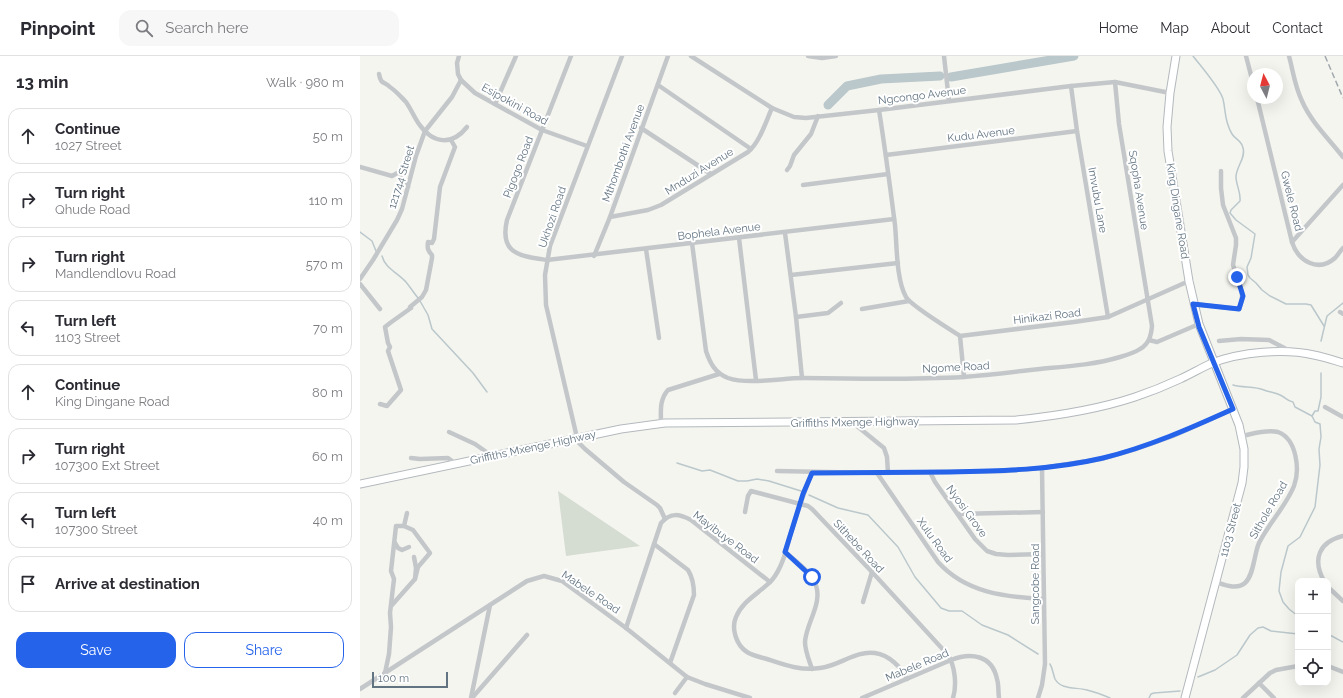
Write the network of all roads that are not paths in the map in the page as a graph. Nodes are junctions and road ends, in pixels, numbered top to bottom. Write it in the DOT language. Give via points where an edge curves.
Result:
graph roads {
  1 [pos="459,56"];
  2 [pos="516,56"];
  3 [pos="571,56"];
  4 [pos="622,56"];
  5 [pos="668,56"];
  6 [pos="691,56"];
  7 [pos="808,56"];
  8 [pos="836,56"];
  9 [pos="944,56"];
  10 [pos="1176,56"];
  11 [pos="1246,56"];
  12 [pos="1289,56"];
  13 [pos="1249,68"];
  14 [pos="379,74"];
  15 [pos="461,80"];
  16 [pos="1115,82"];
  17 [pos="658,85"];
  18 [pos="1071,86"];
  19 [pos="1170,93"];
  20 [pos="949,101"];
  21 [pos="495,104"];
  22 [pos="1258,104"];
  23 [pos="772,108"];
  24 [pos="879,110"];
  25 [pos="818,116"];
  26 [pos="467,127"];
  27 [pos="641,128"];
  28 [pos="542,130"];
  29 [pos="425,131"];
  30 [pos="1077,132"];
  31 [pos="451,140"];
  32 [pos="587,146"];
  33 [pos="751,149"];
  34 [pos="886,155"];
  35 [pos="1343,157"];
  36 [pos="360,167"];
  37 [pos="787,170"];
  38 [pos="1221,171"];
  39 [pos="711,174"];
  40 [pos="888,174"];
  41 [pos="803,185"];
  42 [pos="1343,185"];
  43 [pos="408,187"];
  44 [pos="610,217"];
  45 [pos="894,220"];
  46 [pos="785,233"];
  47 [pos="739,238"];
  48 [pos="1292,242"];
  49 [pos="692,243"];
  50 [pos="1343,248"];
  51 [pos="646,249"];
  52 [pos="594,256"];
  53 [pos="547,260"];
  54 [pos="898,263"];
  55 [pos="791,275"];
  56 [pos="360,279"];
  57 [pos="1189,281"];
  58 [pos="360,284"];
  59 [pos="1148,300"];
  60 [pos="909,301"];
  61 [pos="841,303"];
  62 [pos="1193,304"];
  63 [pos="380,309"];
  64 [pos="862,309"];
  65 [pos="796,317"];
  66 [pos="1108,317"];
  67 [pos="1198,324"];
  68 [pos="960,336"];
  69 [pos="659,338"];
  70 [pos="1149,340"];
  71 [pos="1219,341"];
  72 [pos="1293,352"];
  73 [pos="1213,363"];
  74 [pos="1343,363"];
  75 [pos="719,374"];
  76 [pos="964,377"];
  77 [pos="802,378"];
  78 [pos="756,380"];
  79 [pos="380,404"];
  80 [pos="1325,407"];
  81 [pos="1233,409"];
  82 [pos="1343,417"];
  83 [pos="852,422"];
  84 [pos="661,424"];
  85 [pos="449,432"];
  86 [pos="1242,436"];
  87 [pos="576,438"];
  88 [pos="492,456"];
  89 [pos="412,458"];
  90 [pos="456,464"];
  91 [pos="1042,468"];
  92 [pos="777,471"];
  93 [pos="930,472"];
  94 [pos="812,473"];
  95 [pos="878,473"];
  96 [pos="888,473"];
  97 [pos="360,484"];
  98 [pos="800,504"];
  99 [pos="744,512"];
  100 [pos="1043,512"];
  101 [pos="407,513"];
  102 [pos="958,514"];
  103 [pos="665,519"];
  104 [pos="404,526"];
  105 [pos="1343,536"];
  106 [pos="395,542"];
  107 [pos="654,544"];
  108 [pos="409,547"];
  109 [pos="785,552"];
  110 [pos="1043,554"];
  111 [pos="414,557"];
  112 [pos="872,572"];
  113 [pos="1323,578"];
  114 [pos="415,579"];
  115 [pos="770,582"];
  116 [pos="1216,582"];
  117 [pos="1331,590"];
  118 [pos="1044,599"];
  119 [pos="1343,601"];
  120 [pos="863,602"];
  121 [pos="392,605"];
  122 [pos="490,605"];
  123 [pos="626,628"];
  124 [pos="527,635"];
  125 [pos="951,660"];
  126 [pos="670,663"];
  127 [pos="1295,667"];
  128 [pos="1331,667"];
  129 [pos="812,669"];
  130 [pos="1343,672"];
  131 [pos="385,673"];
  132 [pos="687,677"];
  133 [pos="906,679"];
  134 [pos="1259,683"];
  135 [pos="360,689"];
  136 [pos="675,693"];
  137 [pos="472,698"];
  138 [pos="750,698"];
  139 [pos="862,698"];
  140 [pos="953,698"];
  141 [pos="999,698"];
  142 [pos="1038,698"];
  143 [pos="1185,698"];
  144 [pos="1242,698"];
  145 [pos="1274,698"];
  1 -- 15 [label="street" via="457,70"];
  2 -- 21 [label="street"];
  3 -- 28 [label="street, Pigogo Road"];
  4 -- 32 [label="street, Ukhozi Road"];
  5 -- 17 [label="street, Mthombothi Avenue"];
  6 -- 23 [label="street, Ngcongo Avenue"];
  7 -- 8 [label="street"];
  9 -- 20 [label="street"];
  10 -- 19 [label="street, King Dingane Road"];
  11 -- 13 [label="street"];
  12 -- 35 [label="street" via="1302,103"];
  14 -- 29 [label="street" via="384,84 389,85 405,102"];
  15 -- 21 [label="street, Esipokini Road"];
  15 -- 29 [label="street, 121744 Street" via="452,97"];
  16 -- 18 [label="street, Ngcongo Avenue"];
  16 -- 19 [label="street, Ngcongo Avenue"];
  16 -- 59 [label="street, Sqopha Avenue"];
  17 -- 27 [label="street, Mthombothi Avenue"];
  17 -- 33 [label="street"];
  18 -- 20 [label="street, Ngcongo Avenue"];
  18 -- 30 [label="street, Imvubu Lane"];
  19 -- 57 [label="street, King Dingane Road" via="1168,151"];
  20 -- 24 [label="street, Ngcongo Avenue"];
  21 -- 28 [label="street, Esipokini Road"];
  22 -- 48 [label="street, Gwele Road"];
  23 -- 25 [label="street, Ngcongo Avenue" via="794,117"];
  23 -- 33 [label="street, Mnduzi Avenue"];
  24 -- 25 [label="street, Ngcongo Avenue"];
  24 -- 34 [label="street"];
  25 -- 37 [label="street" via="811,134 794,155"];
  26 -- 31 [label="street" via="461,135"];
  27 -- 39 [label="street"];
  27 -- 44 [label="street, Mthombothi Avenue"];
  28 -- 32 [label="street, Esipokini Road"];
  28 -- 53 [label="street, Pigogo Road" via="507,220 504,236 508,246 516,254"];
  29 -- 31 [label="street" via="434,138"];
  29 -- 43 [label="street, 121744 Street"];
  30 -- 34 [label="street, Kudu Avenue"];
  30 -- 66 [label="street, Imvubu Lane"];
  31 -- 79 [label="street" via="455,147 440,187 434,239 432,243 428,242 427,247 432,258 426,290 411,308 385,327 390,347 388,351 401,390 387,406"];
  32 -- 53 [label="street, Ukhozi Road" via="553,236"];
  33 -- 39 [label="street, Mnduzi Avenue"];
  34 -- 40 [label="street"];
  36 -- 43 [label="street" via="392,176 399,172 402,181"];
  38 -- 62 [label="street" via="1223,206 1236,238 1233,265 1242,300 1239,309"];
  39 -- 44 [label="street, Mnduzi Avenue" via="661,205"];
  40 -- 41 [label="street"];
  40 -- 45 [label="street"];
  42 -- 48 [label="street"];
  43 -- 56 [label="street, 121744 Street" via="397,220"];
  44 -- 52 [label="street, Mthombothi Avenue"];
  45 -- 46 [label="street, Bophela Avenue"];
  45 -- 54 [label="street"];
  46 -- 47 [label="street, Bophela Avenue"];
  46 -- 55 [label="street"];
  47 -- 49 [label="street, Bophela Avenue"];
  47 -- 78 [label="street"];
  48 -- 50 [label="street, Gwele Road" via="1298,255 1311,264 1334,259"];
  49 -- 51 [label="street, Bophela Avenue"];
  49 -- 75 [label="street" via="706,351"];
  51 -- 52 [label="street, Bophela Avenue"];
  51 -- 69 [label="street"];
  52 -- 53 [label="street, Bophela Avenue"];
  53 -- 87 [label="street, Ukhozi Road" via="546,305"];
  54 -- 55 [label="street"];
  54 -- 60 [label="street" via="903,288"];
  55 -- 65 [label="street"];
  57 -- 59 [label="street, Hinikazi Road"];
  57 -- 62 [label="street, King Dingane Road"];
  58 -- 63 [label="street"];
  59 -- 66 [label="street, Hinikazi Road"];
  59 -- 70 [label="street" via="1152,326"];
  60 -- 64 [label="street"];
  60 -- 68 [label="street"];
  61 -- 65 [label="street" via="828,313"];
  62 -- 67 [label="street, King Dingane Road"];
  65 -- 77 [label="street"];
  66 -- 68 [label="street, Hinikazi Road"];
  67 -- 70 [label="street" via="1157,342"];
  67 -- 73 [label="street, King Dingane Road"];
  68 -- 76 [label="street"];
  70 -- 76 [label="street, Ngome Road" via="1140,350 1098,363"];
  71 -- 72 [label="street" via="1269,340"];
  72 -- 73 [label="street, Griffiths Mxenge Highway" via="1261,353"];
  72 -- 74 [label="street, Griffiths Mxenge Highway" via="1312,354"];
  73 -- 81 [label="street, 1103 Street"];
  73 -- 83 [label="street, Griffiths Mxenge Highway" via="1134,397 1051,417 1016,420"];
  75 -- 78 [label="street, Ngome Road" via="729,378"];
  75 -- 84 [label="street" via="668,390 661,402"];
  76 -- 77 [label="street, Ngome Road" via="841,380"];
  77 -- 78 [label="street, Ngome Road"];
  80 -- 82 [label="street"];
  81 -- 86 [label="street, 1103 Street"];
  81 -- 91 [label="street" via="1136,449"];
  83 -- 84 [label="street, Griffiths Mxenge Highway"];
  83 -- 96 [label="street" via="884,448"];
  84 -- 87 [label="street, Griffiths Mxenge Highway"];
  85 -- 88 [label="street"];
  86 -- 116 [label="street, 1103 Street" via="1242,483"];
  86 -- 116 [label="street, Sithole Road" via="1278,432 1286,438 1297,464 1294,485 1258,545 1246,582 1234,587"];
  87 -- 88 [label="street, Griffiths Mxenge Highway"];
  87 -- 103 [label="street" via="579,444 624,482 657,505"];
  88 -- 90 [label="street, Griffiths Mxenge Highway"];
  89 -- 90 [label="street" via="448,458"];
  90 -- 97 [label="street, Griffiths Mxenge Highway"];
  91 -- 93 [label="street"];
  91 -- 100 [label="street, Sangcobe Road"];
  92 -- 94 [label="street"];
  93 -- 96 [label="street"];
  93 -- 102 [label="street, Nyosi Grove"];
  94 -- 95 [label="street"];
  94 -- 98 [label="street"];
  95 -- 96 [label="street"];
  95 -- 118 [label="street, Xulu Road" via="947,572 970,585 1005,597"];
  98 -- 99 [label="street, Sithebe Road" via="752,491"];
  98 -- 109 [label="street"];
  98 -- 112 [label="street, Sithebe Road" via="816,512"];
  100 -- 102 [label="street"];
  100 -- 110 [label="street, Sangcobe Road"];
  101 -- 104 [label="street"];
  102 -- 110 [label="street, Nyosi Grove" via="974,539 987,550 1008,555"];
  103 -- 107 [label="street" via="661,523"];
  103 -- 115 [label="street, Mayibuye Road" via="671,515 678,515 691,520"];
  104 -- 106 [label="street" via="396,526"];
  104 -- 114 [label="street" via="413,530 430,553 418,567"];
  105 -- 113 [label="street" via="1325,543 1321,550 1319,566"];
  106 -- 108 [label="street" via="402,550"];
  106 -- 121 [label="street" via="391,571 394,578"];
  107 -- 123 [label="street"];
  107 -- 126 [label="street" via="688,570 694,586 694,595"];
  109 -- 115 [label="street" via="779,570"];
  109 -- 129 [label="street" via="812,577 818,590 805,643"];
  110 -- 118 [label="street, Sangcobe Road"];
  111 -- 114 [label="street"];
  112 -- 120 [label="street"];
  112 -- 125 [label="street, Sithebe Road"];
  114 -- 121 [label="street"];
  115 -- 129 [label="street" via="739,611 734,621 738,643 752,655 795,668"];
  116 -- 143 [label="street, 1103 Street"];
  117 -- 119 [label="street"];
  118 -- 142 [label="street, Sangcobe Road" via="1045,664"];
  121 -- 131 [label="street"];
  122 -- 123 [label="street, Mabele Road" via="527,581 544,576 562,581"];
  122 -- 131 [label="street, Mabele Road"];
  122 -- 137 [label="street"];
  123 -- 126 [label="street, Mabele Road"];
  124 -- 137 [label="street"];
  125 -- 133 [label="street, Mabele Road"];
  125 -- 140 [label="street" via="956,684"];
  125 -- 141 [label="street, Mabele Road" via="964,655 978,657 989,663 998,680"];
  126 -- 132 [label="street, Mabele Road"];
  127 -- 134 [label="street" via="1276,670"];
  128 -- 130 [label="street"];
  129 -- 133 [label="street" via="828,667 856,655 874,653 884,655 893,662"];
  131 -- 135 [label="street, Mabele Road"];
  132 -- 136 [label="street"];
  132 -- 138 [label="street, Mabele Road"];
  133 -- 139 [label="street, Mabele Road"];
  134 -- 144 [label="street"];
  134 -- 145 [label="street"];
}
